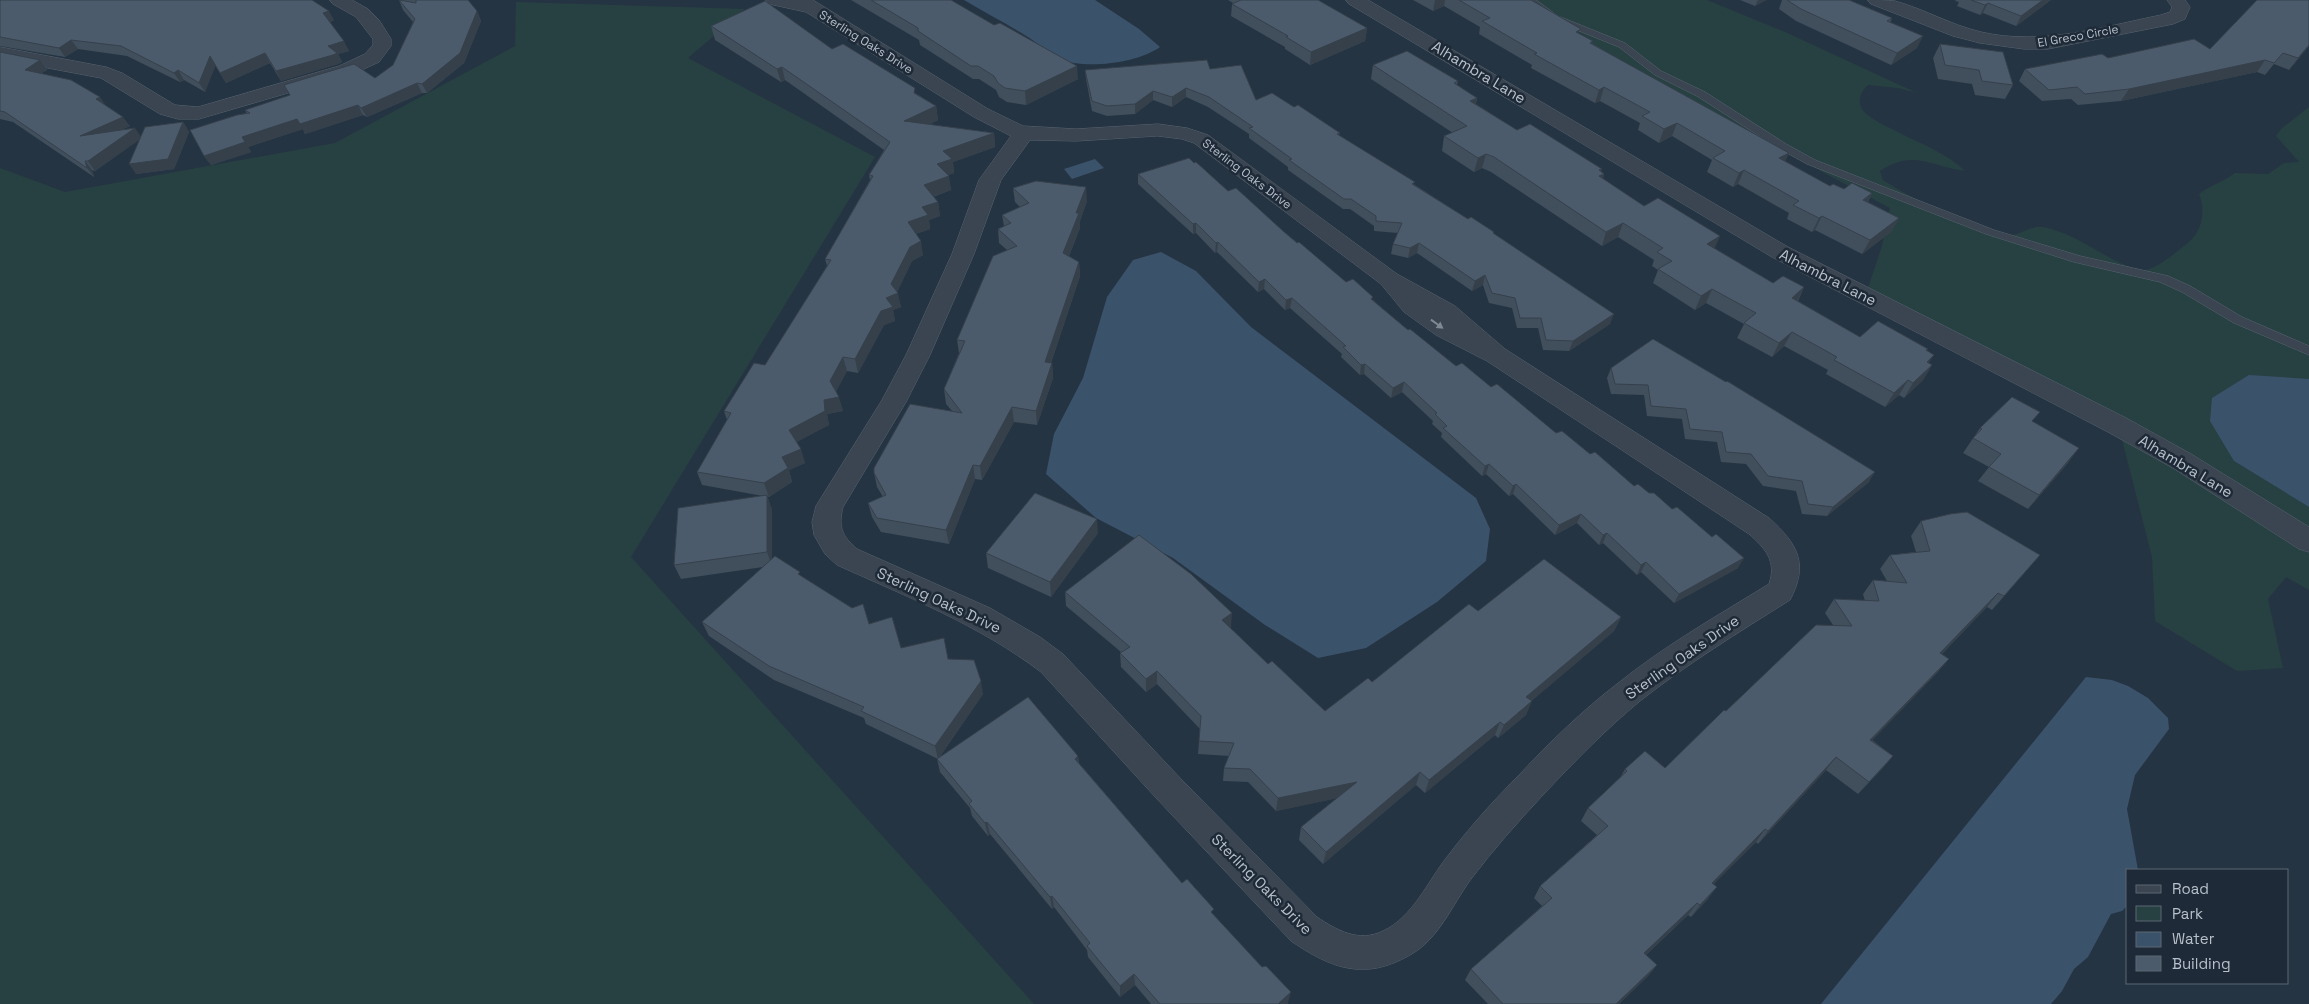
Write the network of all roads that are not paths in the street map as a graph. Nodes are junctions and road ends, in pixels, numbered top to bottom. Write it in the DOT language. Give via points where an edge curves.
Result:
graph roads {
  1 [pos="338,0"];
  2 [pos="774,0"];
  3 [pos="1354,0"];
  4 [pos="1530,0"];
  5 [pos="1878,0"];
  6 [pos="2176,0"];
  7 [pos="807,4"];
  8 [pos="0,53"];
  9 [pos="1025,133"];
  10 [pos="2309,350"];
  11 [pos="2309,541"];
  1 -- 8 [label="street" via="362,13 382,39 382,46 372,58 346,70 199,113 169,110 122,79 106,73"];
  2 -- 7 [label="street, Sterling Oaks Drive"];
  3 -- 11 [label="street, Alhambra Lane" via="1780,252 2182,461"];
  4 -- 10 [label="lane" via="1563,22 1622,45 1658,73 1701,94 1811,162 1990,232 2078,259 2164,280 2186,289 2238,320"];
  5 -- 6 [label="street, El Greco Circle" via="1961,34 2028,44 2166,20 2178,16 2181,7"];
  7 -- 9 [label="street, Sterling Oaks Drive" via="980,113"];
  9 -- 9 [label="street, Sterling Oaks Drive" via="1004,157 990,180 937,316 893,402 830,506 826,531 834,546 847,557 990,621 1039,652 1304,929 1325,944 1347,952 1361,954 1399,943 1414,931 1502,817 1558,758 1636,686 1780,592 1786,581 1784,556 1759,526 1496,355 1445,329 1412,306 1389,279 1210,144 1192,135 1158,129 1081,135"];
}
